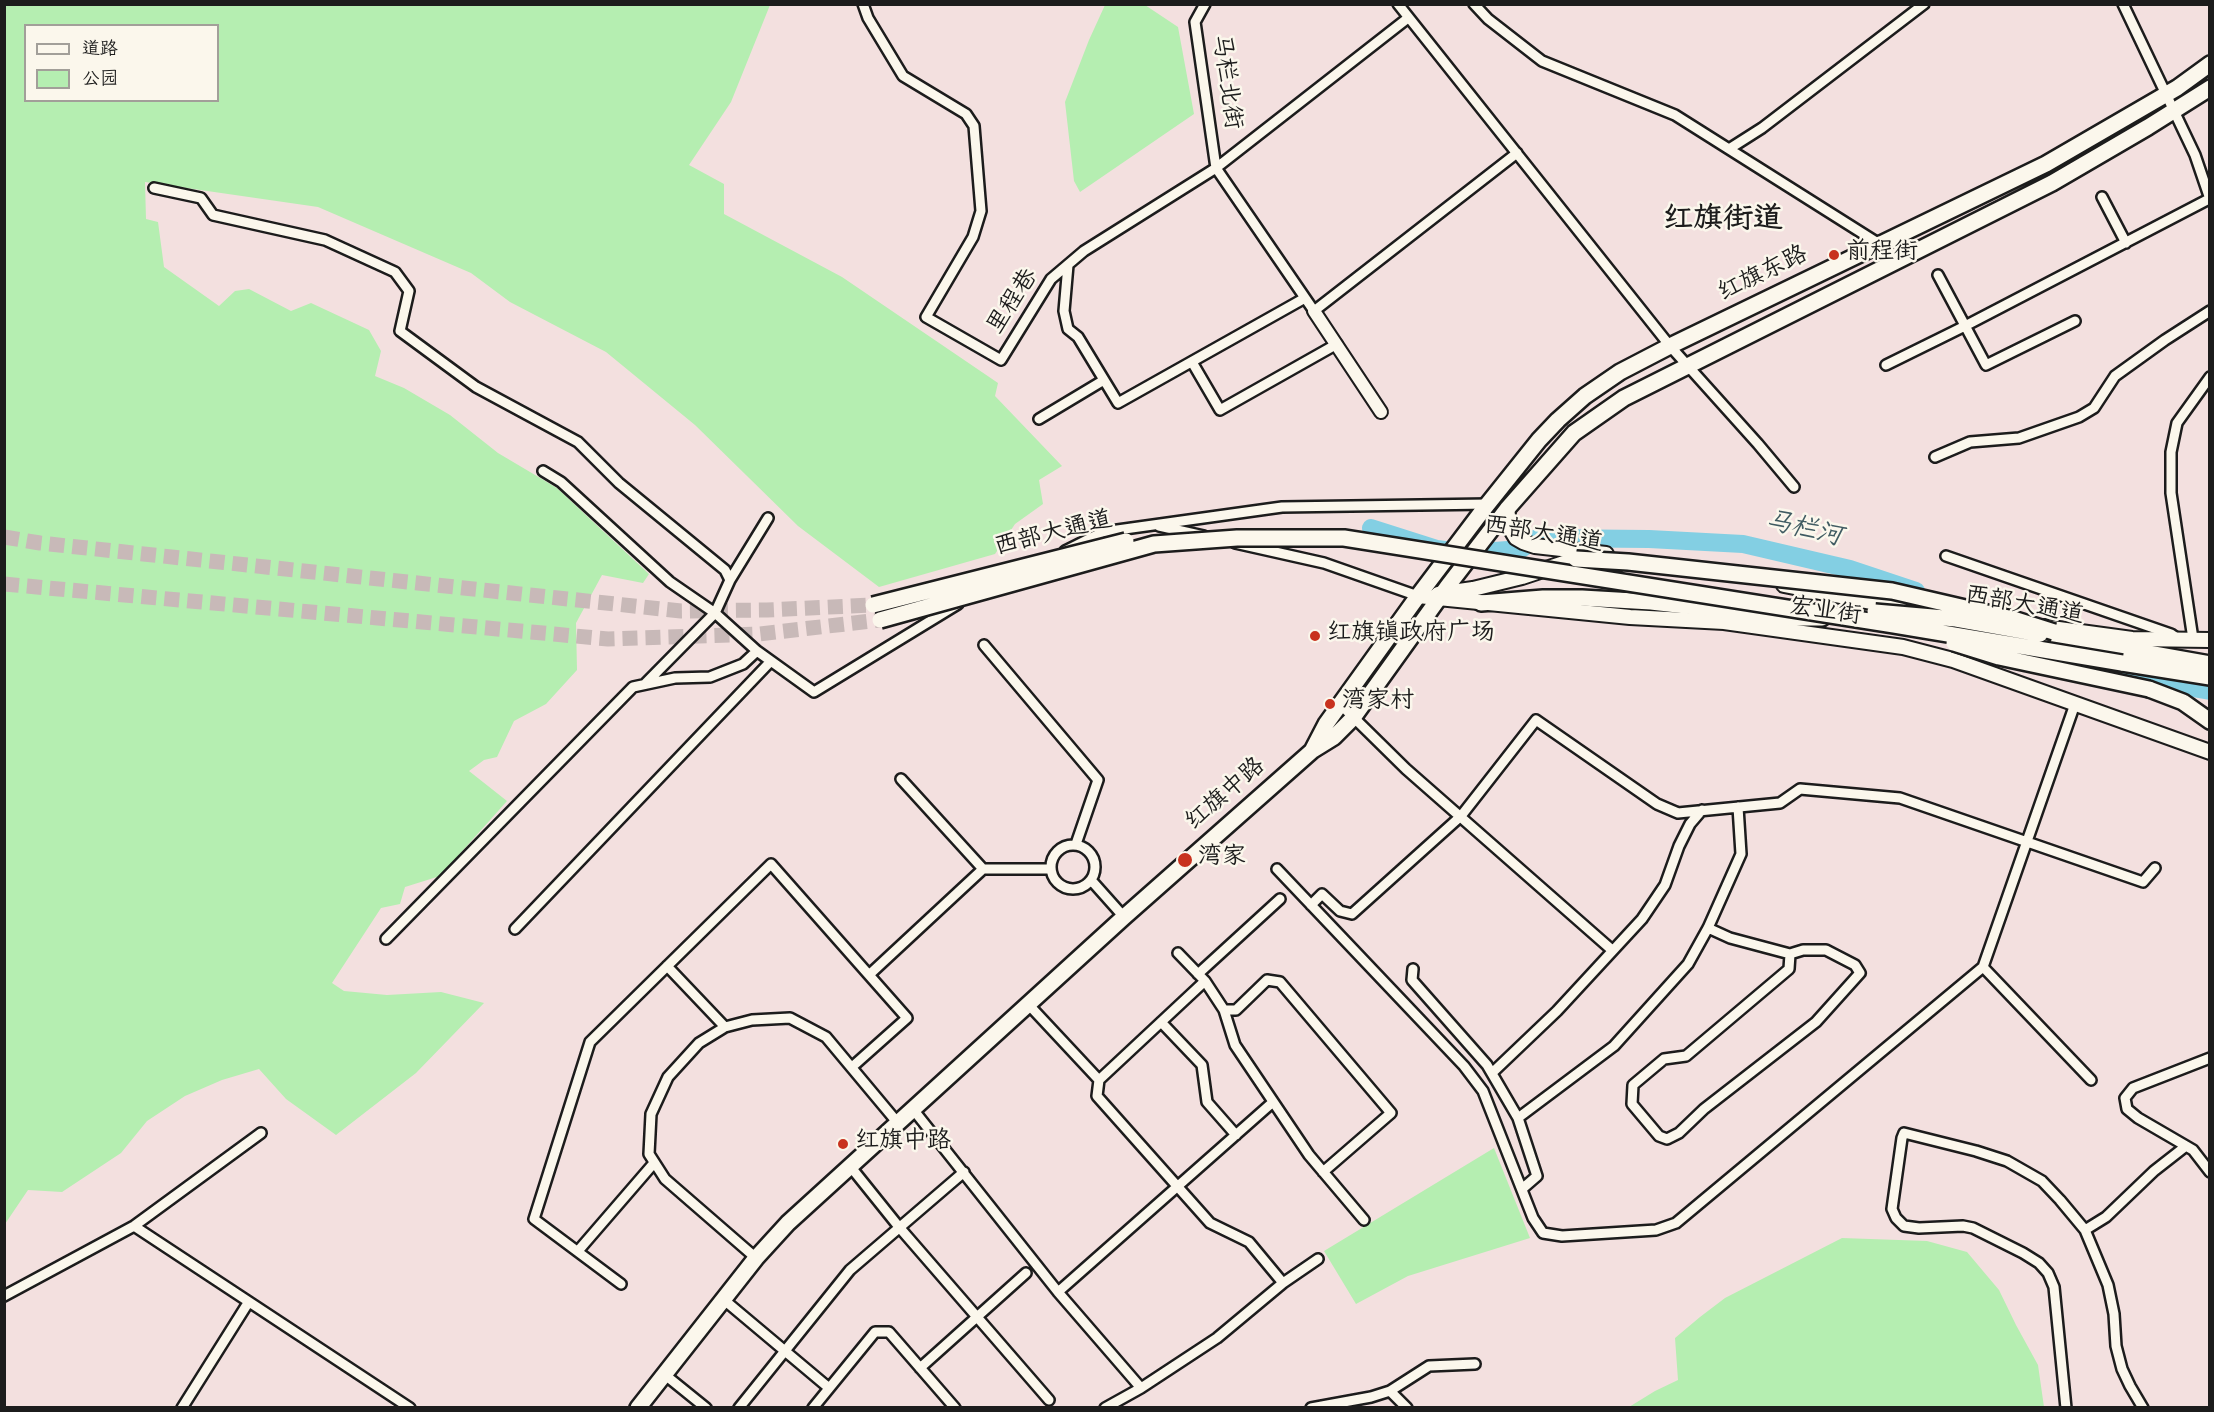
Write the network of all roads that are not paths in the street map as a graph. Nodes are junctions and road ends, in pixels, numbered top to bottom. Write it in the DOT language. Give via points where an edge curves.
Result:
graph roads {
  1 [pos="862,4"];
  2 [pos="1205,4"];
  3 [pos="1398,4"];
  4 [pos="1474,4"];
  5 [pos="1924,4"];
  6 [pos="2123,4"];
  7 [pos="1408,18"];
  8 [pos="2210,64"];
  9 [pos="2210,87"];
  10 [pos="2165,93"];
  11 [pos="2175,110"];
  12 [pos="1729,149"];
  13 [pos="1517,153"];
  14 [pos="1216,168"];
  15 [pos="154,188"];
  16 [pos="2102,197"];
  17 [pos="2209,199"];
  18 [pos="2126,243"];
  19 [pos="1881,244"];
  20 [pos="1068,265"];
  21 [pos="1938,275"];
  22 [pos="1305,298"];
  23 [pos="1314,311"];
  24 [pos="2210,311"];
  25 [pos="2075,321"];
  26 [pos="1965,326"];
  27 [pos="1337,345"];
  28 [pos="1670,346"];
  29 [pos="1191,362"];
  30 [pos="1886,365"];
  31 [pos="1688,366"];
  32 [pos="2210,377"];
  33 [pos="1104,380"];
  34 [pos="1381,412"];
  35 [pos="1039,419"];
  36 [pos="1935,457"];
  37 [pos="543,471"];
  38 [pos="1794,488"];
  39 [pos="1486,507"];
  40 [pos="1507,509"];
  41 [pos="768,518"];
  42 [pos="1154,525"];
  43 [pos="1595,553"];
  44 [pos="1946,555"];
  45 [pos="1576,559"];
  46 [pos="730,580"];
  47 [pos="1429,583"];
  48 [pos="1443,593"];
  49 [pos="1418,596"];
  50 [pos="1481,603"];
  51 [pos="873,605"];
  52 [pos="715,613"];
  53 [pos="1845,617"];
  54 [pos="1972,617"];
  55 [pos="880,620"];
  56 [pos="1894,625"];
  57 [pos="2193,639"];
  58 [pos="2172,640"];
  59 [pos="2210,640"];
  60 [pos="2091,643"];
  61 [pos="984,645"];
  62 [pos="757,651"];
  63 [pos="1953,660"];
  64 [pos="771,661"];
  65 [pos="2210,664"];
  66 [pos="2210,677"];
  67 [pos="645,684"];
  68 [pos="2075,704"];
  69 [pos="1341,705"];
  70 [pos="1353,718"];
  71 [pos="2210,721"];
  72 [pos="1313,750"];
  73 [pos="2210,752"];
  74 [pos="901,779"];
  75 [pos="1738,807"];
  76 [pos="1702,810"];
  77 [pos="1461,816"];
  78 [pos="2026,843"];
  79 [pos="1076,844"];
  80 [pos="2156,868"];
  81 [pos="983,869"];
  82 [pos="1051,869"];
  83 [pos="1277,869"];
  84 [pos="1091,880"];
  85 [pos="1280,899"];
  86 [pos="1311,904"];
  87 [pos="1125,916"];
  88 [pos="1708,928"];
  89 [pos="515,929"];
  90 [pos="386,939"];
  91 [pos="1612,950"];
  92 [pos="1178,953"];
  93 [pos="1790,954"];
  94 [pos="667,966"];
  95 [pos="1983,967"];
  96 [pos="1413,969"];
  97 [pos="870,974"];
  98 [pos="1202,977"];
  99 [pos="1028,1004"];
  100 [pos="1224,1010"];
  101 [pos="1161,1022"];
  102 [pos="725,1028"];
  103 [pos="2210,1058"];
  104 [pos="852,1067"];
  105 [pos="1492,1073"];
  106 [pos="1099,1080"];
  107 [pos="2091,1080"];
  108 [pos="1273,1102"];
  109 [pos="912,1108"];
  110 [pos="1518,1118"];
  111 [pos="897,1122"];
  112 [pos="261,1133"];
  113 [pos="1236,1135"];
  114 [pos="2186,1146"];
  115 [pos="654,1163"];
  116 [pos="850,1166"];
  117 [pos="964,1172"];
  118 [pos="1323,1172"];
  119 [pos="2210,1172"];
  120 [pos="1177,1186"];
  121 [pos="1522,1189"];
  122 [pos="1364,1220"];
  123 [pos="134,1226"];
  124 [pos="899,1227"];
  125 [pos="2085,1230"];
  126 [pos="578,1251"];
  127 [pos="756,1258"];
  128 [pos="1318,1259"];
  129 [pos="1026,1273"];
  130 [pos="1283,1283"];
  131 [pos="621,1284"];
  132 [pos="1058,1292"];
  133 [pos="4,1296"];
  134 [pos="723,1299"];
  135 [pos="248,1303"];
  136 [pos="977,1317"];
  137 [pos="785,1350"];
  138 [pos="1475,1364"];
  139 [pos="920,1368"];
  140 [pos="664,1374"];
  141 [pos="829,1388"];
  142 [pos="1141,1388"];
  143 [pos="1390,1391"];
  144 [pos="1377,1395"];
  145 [pos="1049,1400"];
  146 [pos="182,1407"];
  147 [pos="410,1407"];
  148 [pos="638,1407"];
  149 [pos="706,1407"];
  150 [pos="739,1407"];
  151 [pos="813,1407"];
  152 [pos="955,1407"];
  153 [pos="1106,1407"];
  154 [pos="1311,1407"];
  155 [pos="1366,1407"];
  156 [pos="1407,1407"];
  157 [pos="2066,1407"];
  158 [pos="2143,1407"];
  1 -- 20 [label="street, 里程巷" via="903,76 966,114 974,126 981,211 973,237 926,317 1001,360 1050,279"];
  2 -- 14 [label="street, 马栏北街" via="1195,22"];
  3 -- 7 [label="street"];
  4 -- 12 [label="street" via="1542,61 1675,115"];
  5 -- 12 [label="street"];
  6 -- 10 [label="street"];
  7 -- 13 [label="street"];
  7 -- 14 [label="street, 里程巷"];
  8 -- 10 [label="main road, 红旗东路"];
  9 -- 11 [label="main road, 红旗东路"];
  10 -- 11 [label="street"];
  10 -- 19 [label="main road, 红旗东路" via="2046,164"];
  11 -- 17 [label="street"];
  11 -- 31 [label="main road, 红旗东路" via="2052,183"];
  12 -- 19 [label="street"];
  13 -- 23 [label="street"];
  13 -- 28 [label="street"];
  14 -- 20 [label="street, 里程巷"];
  14 -- 22 [label="street"];
  15 -- 46 [label="street" via="201,198 213,215 325,240 395,272 409,291 400,331 476,387 578,442 619,483 725,570"];
  16 -- 18 [label="street"];
  17 -- 18 [label="street"];
  18 -- 26 [label="street"];
  19 -- 28 [label="main road, 红旗东路"];
  20 -- 33 [label="street" via="1064,311 1068,329 1078,337"];
  21 -- 26 [label="street"];
  22 -- 23 [label="street"];
  22 -- 29 [label="street"];
  23 -- 27 [label="street"];
  24 -- 36 [label="street" via="2115,376 2094,408 2079,417 2019,438 1970,442"];
  25 -- 26 [label="street" via="1986,365"];
  26 -- 30 [label="street"];
  27 -- 29 [label="street" via="1220,410"];
  27 -- 34 [label="street"];
  28 -- 31 [label="street"];
  28 -- 39 [label="main road, 红旗东路" via="1620,372 1576,404 1539,440"];
  29 -- 33 [label="street" via="1118,403"];
  31 -- 38 [label="street"];
  31 -- 40 [label="main road, 红旗东路" via="1624,398 1574,433"];
  32 -- 57 [label="street" via="2177,423 2171,452 2171,493"];
  33 -- 35 [label="street"];
  37 -- 52 [label="street" via="670,582"];
  39 -- 42 [label="street" via="1282,507"];
  39 -- 47 [label="main road, 红旗东路"];
  40 -- 43 [label="main road, 宏业街" via="1516,538 1535,546"];
  40 -- 48 [label="main road, 红旗东路"];
  41 -- 46 [label="street"];
  42 -- 49 [label="street" via="1324,563"];
  42 -- 64 [label="street" via="1103,532 945,610 814,692"];
  43 -- 45 [label="main road, bridge"];
  43 -- 54 [label="main road, 宏业街" via="1666,560 1888,606"];
  44 -- 58 [label="street" via="2171,634"];
  45 -- 48 [label="main road, bridge" via="1510,580"];
  45 -- 60 [label="main road, bridge" via="1892,591 2013,619"];
  46 -- 52 [label="street"];
  47 -- 49 [label="main road, 红旗中路"];
  48 -- 49 [label="main road, 宏业街"];
  48 -- 50 [label="main road, 宏业街"];
  48 -- 70 [label="main road, 红旗中路"];
  49 -- 69 [label="main road, 红旗中路"];
  50 -- 53 [label="main road, bridge" via="1582,598 1792,618"];
  50 -- 63 [label="main road, 宏业街" via="1724,622 1903,647"];
  51 -- 60 [label="main road, 西部大通道, bridge" via="1153,535 1237,528 1345,529 1876,612 1956,619"];
  52 -- 62 [label="street"];
  52 -- 67 [label="street"];
  53 -- 55 [label="main road, 西部大通道, bridge" via="1344,538 1237,538 1154,544"];
  53 -- 56 [label="main road, 西部大通道, bridge"];
  54 -- 58 [label="main road, 宏业街, bridge" via="2132,639"];
  54 -- 63 [label="main road" via="1958,623 1947,637"];
  56 -- 66 [label="main road, 西部大通道, bridge"];
  56 -- 71 [label="main road, bridge" via="1999,657 2149,689 2183,702"];
  57 -- 58 [label="main road, 宏业街"];
  57 -- 59 [label="main road, 宏业街"];
  60 -- 65 [label="main road, 西部大通道"];
  61 -- 79 [label="street" via="1098,780"];
  62 -- 64 [label="street"];
  62 -- 67 [label="street" via="743,664 710,677"];
  63 -- 68 [label="main road, 宏业街"];
  64 -- 89 [label="street"];
  67 -- 90 [label="street" via="633,687"];
  68 -- 73 [label="main road, 宏业街"];
  68 -- 78 [label="street"];
  69 -- 70 [label="street"];
  69 -- 72 [label="main road, 红旗中路"];
  70 -- 72 [label="main road, 红旗中路"];
  70 -- 77 [label="street"];
  72 -- 87 [label="main road, 红旗中路"];
  74 -- 81 [label="street"];
  75 -- 76 [label="street"];
  75 -- 78 [label="street" via="1780,803 1800,789 1900,798"];
  75 -- 88 [label="street" via="1741,854"];
  76 -- 77 [label="street" via="1678,813 1657,804 1536,720"];
  76 -- 91 [label="street" via="1679,846 1665,885 1642,919"];
  77 -- 86 [label="street" via="1352,914 1340,911 1322,894"];
  77 -- 91 [label="street"];
  78 -- 80 [label="street" via="2143,882"];
  78 -- 95 [label="street"];
  79 -- 82 [label="street" via="1058,851"];
  79 -- 84 [label="street" via="1094,858 1095,873"];
  81 -- 82 [label="street"];
  81 -- 97 [label="street"];
  82 -- 84 [label="street" via="1064,887 1079,888"];
  83 -- 86 [label="street"];
  84 -- 87 [label="street"];
  85 -- 98 [label="street"];
  86 -- 121 [label="street" via="1464,1065 1483,1091"];
  87 -- 99 [label="main road, 红旗中路"];
  88 -- 93 [label="street"];
  88 -- 110 [label="street" via="1688,964 1614,1046"];
  91 -- 105 [label="street" via="1557,1011"];
  92 -- 98 [label="street"];
  93 -- 93 [label="street" via="1826,950 1855,964 1860,973 1816,1022 1679,1133 1667,1139 1659,1136 1632,1104 1634,1085 1664,1059 1686,1056 1788,969"];
  94 -- 97 [label="street" via="771,864"];
  94 -- 102 [label="street"];
  94 -- 126 [label="street" via="590,1042 534,1219"];
  95 -- 107 [label="street"];
  95 -- 121 [label="street" via="1676,1223 1656,1230 1562,1236 1543,1233"];
  96 -- 105 [label="street" via="1412,980"];
  97 -- 104 [label="street" via="907,1018"];
  98 -- 100 [label="street"];
  98 -- 101 [label="street"];
  99 -- 106 [label="street"];
  99 -- 109 [label="main road, 红旗中路"];
  100 -- 108 [label="street" via="1235,1045"];
  100 -- 118 [label="street" via="1236,1010 1267,980 1281,982 1391,1113"];
  101 -- 106 [label="street"];
  101 -- 113 [label="street" via="1202,1065 1207,1102"];
  102 -- 104 [label="street" via="752,1020 790,1018 826,1037"];
  102 -- 115 [label="street" via="699,1043 668,1077 651,1114 649,1154"];
  103 -- 114 [label="street" via="2133,1088 2125,1098 2127,1109 2138,1118"];
  104 -- 111 [label="street"];
  105 -- 110 [label="street"];
  106 -- 120 [label="street" via="1097,1096"];
  108 -- 113 [label="street"];
  108 -- 118 [label="street"];
  109 -- 111 [label="main road, 红旗中路"];
  109 -- 117 [label="street"];
  110 -- 121 [label="street" via="1537,1176"];
  111 -- 116 [label="main road, 红旗中路"];
  112 -- 123 [label="street"];
  113 -- 120 [label="street"];
  114 -- 119 [label="street"];
  114 -- 125 [label="street" via="2106,1217"];
  115 -- 126 [label="street"];
  115 -- 127 [label="street" via="665,1179"];
  116 -- 124 [label="street"];
  116 -- 127 [label="main road, 红旗中路"];
  117 -- 124 [label="street"];
  117 -- 132 [label="street"];
  118 -- 122 [label="street"];
  120 -- 130 [label="street" via="1210,1223 1249,1242"];
  120 -- 132 [label="street"];
  123 -- 133 [label="street"];
  123 -- 135 [label="street"];
  124 -- 136 [label="street"];
  124 -- 137 [label="street" via="850,1270"];
  125 -- 157 [label="street" via="2042,1181 2007,1161 1904,1133 1892,1209 1904,1226 1973,1228 2039,1263 2048,1273 2054,1287"];
  125 -- 158 [label="street" via="2108,1285 2122,1369"];
  126 -- 131 [label="street"];
  127 -- 134 [label="main road, 红旗中路"];
  128 -- 130 [label="street"];
  129 -- 136 [label="street"];
  130 -- 142 [label="street" via="1217,1338"];
  132 -- 142 [label="street"];
  134 -- 137 [label="street"];
  134 -- 140 [label="main road, 红旗中路"];
  135 -- 146 [label="street"];
  135 -- 147 [label="street"];
  136 -- 139 [label="street"];
  136 -- 145 [label="street"];
  137 -- 141 [label="street"];
  137 -- 150 [label="street"];
  138 -- 143 [label="street" via="1429,1366"];
  139 -- 141 [label="street" via="889,1332 875,1332"];
  139 -- 152 [label="street"];
  140 -- 148 [label="main road, 红旗中路"];
  140 -- 149 [label="street"];
  141 -- 151 [label="street"];
  142 -- 153 [label="street"];
  143 -- 144 [label="street"];
  143 -- 156 [label="street"];
  144 -- 154 [label="street"];
  144 -- 155 [label="street"];
}
